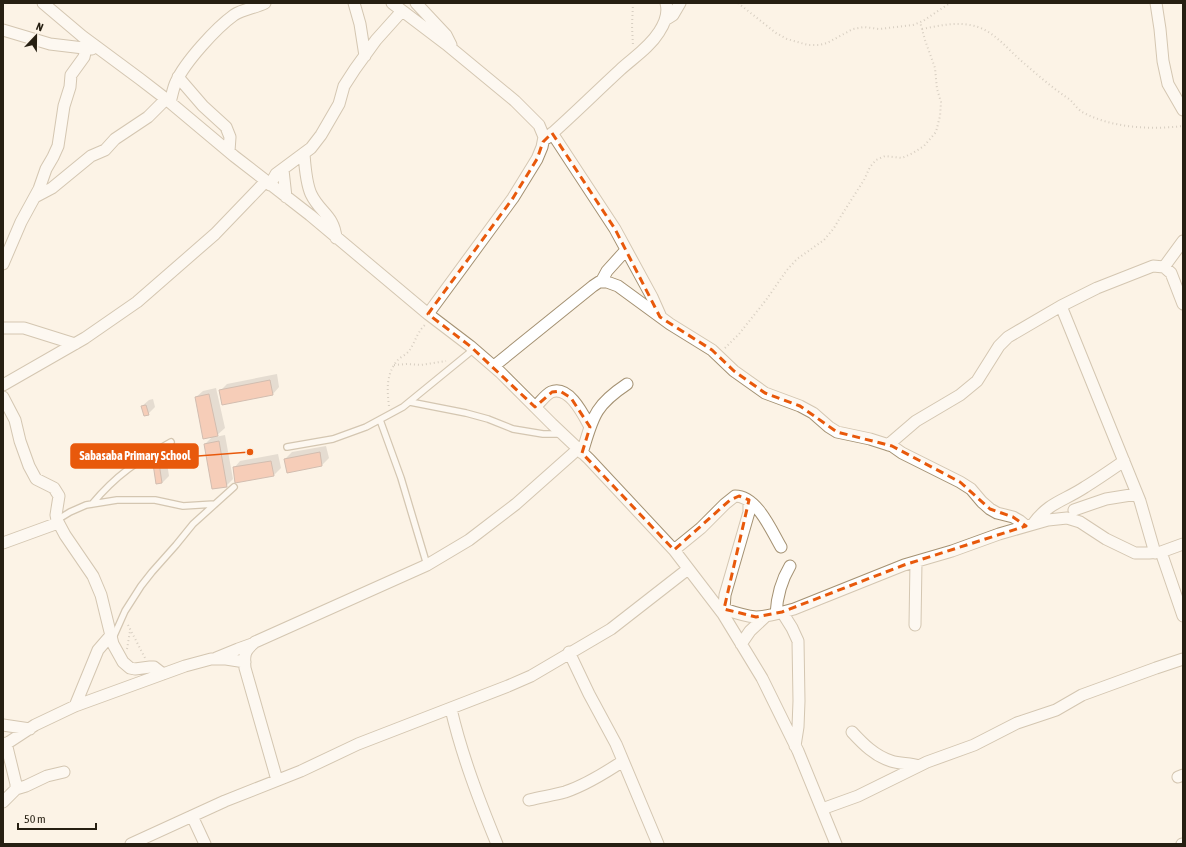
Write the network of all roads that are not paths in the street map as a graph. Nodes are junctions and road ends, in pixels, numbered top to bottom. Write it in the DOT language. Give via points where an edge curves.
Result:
graph roads {
  1 [pos="43,3"];
  2 [pos="237,3"];
  3 [pos="265,3"];
  4 [pos="354,3"];
  5 [pos="416,3"];
  6 [pos="666,3"];
  7 [pos="680,3"];
  8 [pos="1156,3"];
  9 [pos="397,6"];
  10 [pos="235,15"];
  11 [pos="665,20"];
  12 [pos="3,30"];
  13 [pos="86,48"];
  14 [pos="453,49"];
  15 [pos="101,50"];
  16 [pos="365,56"];
  17 [pos="178,77"];
  18 [pos="168,101"];
  19 [pos="1183,110"];
  20 [pos="552,133"];
  21 [pos="543,142"];
  22 [pos="229,151"];
  23 [pos="304,154"];
  24 [pos="283,170"];
  25 [pos="268,183"];
  26 [pos="34,197"];
  27 [pos="286,197"];
  28 [pos="336,238"];
  29 [pos="1183,241"];
  30 [pos="626,250"];
  31 [pos="3,264"];
  32 [pos="1164,267"];
  33 [pos="601,282"];
  34 [pos="1183,304"];
  35 [pos="1061,306"];
  36 [pos="431,317"];
  37 [pos="660,317"];
  38 [pos="3,328"];
  39 [pos="75,344"];
  40 [pos="474,349"];
  41 [pos="494,366"];
  42 [pos="627,384"];
  43 [pos="3,385"];
  44 [pos="3,397"];
  45 [pos="410,402"];
  46 [pos="535,408"];
  47 [pos="380,420"];
  48 [pos="590,427"];
  49 [pos="562,434"];
  50 [pos="171,442"];
  51 [pos="888,445"];
  52 [pos="287,447"];
  53 [pos="580,451"];
  54 [pos="1124,461"];
  55 [pos="234,487"];
  56 [pos="1137,494"];
  57 [pos="1068,497"];
  58 [pos="749,500"];
  59 [pos="92,504"];
  60 [pos="215,504"];
  61 [pos="1074,510"];
  62 [pos="58,522"];
  63 [pos="1080,522"];
  64 [pos="1029,525"];
  65 [pos="3,543"];
  66 [pos="1183,544"];
  67 [pos="781,546"];
  68 [pos="674,550"];
  69 [pos="1158,552"];
  70 [pos="916,562"];
  71 [pos="427,565"];
  72 [pos="790,566"];
  73 [pos="688,569"];
  74 [pos="721,608"];
  75 [pos="775,614"];
  76 [pos="1183,616"];
  77 [pos="915,624"];
  78 [pos="111,637"];
  79 [pos="253,644"];
  80 [pos="741,644"];
  81 [pos="569,652"];
  82 [pos="214,659"];
  83 [pos="1183,660"];
  84 [pos="245,662"];
  85 [pos="159,671"];
  86 [pos="75,706"];
  87 [pos="451,709"];
  88 [pos="3,725"];
  89 [pos="30,729"];
  90 [pos="852,732"];
  91 [pos="5,744"];
  92 [pos="795,746"];
  93 [pos="623,761"];
  94 [pos="920,766"];
  95 [pos="64,772"];
  96 [pos="277,780"];
  97 [pos="16,789"];
  98 [pos="529,800"];
  99 [pos="3,802"];
  100 [pos="822,809"];
  101 [pos="192,816"];
  102 [pos="131,844"];
  103 [pos="205,844"];
  104 [pos="497,844"];
  105 [pos="658,844"];
  106 [pos="836,844"];
  1 -- 15 [label="street"];
  2 -- 10 [label="street"];
  3 -- 10 [label="street"];
  4 -- 16 [label="street"];
  5 -- 14 [label="street" via="446,35"];
  6 -- 11 [label="street" via="668,9"];
  7 -- 11 [label="street" via="672,16"];
  8 -- 19 [label="street" via="1168,84"];
  9 -- 14 [label="street"];
  9 -- 16 [label="street"];
  10 -- 17 [label="street" via="199,49"];
  11 -- 20 [label="street" via="659,33 644,49"];
  12 -- 13 [label="street" via="50,44"];
  13 -- 15 [label="street"];
  13 -- 26 [label="street" via="84,57 71,75 58,146"];
  14 -- 21 [label="street" via="515,101 539,125 544,137"];
  15 -- 18 [label="street"];
  16 -- 23 [label="street" via="344,86 339,104 321,135"];
  17 -- 18 [label="street"];
  17 -- 22 [label="street" via="203,106 226,127 230,137"];
  18 -- 22 [label="street"];
  18 -- 26 [label="street" via="115,139 105,150 91,156 52,188"];
  20 -- 21 [label="street"];
  20 -- 30 [label="street"];
  21 -- 36 [label="street" via="537,159 513,198"];
  22 -- 25 [label="street"];
  23 -- 24 [label="street"];
  23 -- 28 [label="street" via="312,195 332,221"];
  24 -- 25 [label="street"];
  24 -- 27 [label="street"];
  25 -- 27 [label="street"];
  25 -- 39 [label="street" via="137,302"];
  26 -- 31 [label="street"];
  27 -- 28 [label="street"];
  28 -- 36 [label="street"];
  29 -- 32 [label="street"];
  30 -- 33 [label="street" via="607,271"];
  30 -- 37 [label="street"];
  32 -- 34 [label="street" via="1171,273"];
  32 -- 35 [label="street" via="1152,266 1141,270"];
  33 -- 37 [label="street" via="618,286"];
  33 -- 41 [label="street"];
  35 -- 51 [label="street" via="1008,337 999,346 977,382 916,421"];
  35 -- 54 [label="street"];
  36 -- 40 [label="street"];
  37 -- 51 [label="street" via="712,350 734,371 765,394 800,406 837,432"];
  38 -- 39 [label="street" via="24,328"];
  39 -- 43 [label="street"];
  40 -- 41 [label="street"];
  40 -- 45 [label="lane"];
  41 -- 46 [label="street"];
  42 -- 48 [label="street" via="601,405"];
  44 -- 62 [label="street" via="16,420 20,441 36,479 54,488 59,496 56,515"];
  45 -- 47 [label="lane"];
  45 -- 49 [label="lane" via="466,413 524,432"];
  46 -- 48 [label="street" via="547,394 560,391 571,398"];
  46 -- 49 [label="street"];
  47 -- 52 [label="lane" via="333,439"];
  47 -- 71 [label="lane" via="401,478"];
  48 -- 53 [label="street"];
  49 -- 53 [label="street"];
  50 -- 59 [label="lane" via="116,478"];
  51 -- 64 [label="street" via="960,482 997,513 1014,517"];
  53 -- 68 [label="street"];
  53 -- 71 [label="street" via="469,540"];
  54 -- 56 [label="street"];
  54 -- 57 [label="street"];
  55 -- 60 [label="lane"];
  56 -- 61 [label="street" via="1106,499"];
  56 -- 69 [label="street"];
  57 -- 61 [label="street"];
  57 -- 64 [label="street" via="1040,513"];
  58 -- 67 [label="street" via="764,517"];
  58 -- 68 [label="street" via="735,496"];
  58 -- 74 [label="street" via="749,512"];
  59 -- 60 [label="lane" via="117,500 155,500 183,506"];
  59 -- 62 [label="lane" via="70,512"];
  60 -- 78 [label="lane" via="193,524 141,586"];
  61 -- 63 [label="street"];
  62 -- 65 [label="street"];
  62 -- 78 [label="street" via="93,576 101,595"];
  63 -- 64 [label="street" via="1067,518"];
  63 -- 69 [label="street" via="1106,539 1135,553"];
  64 -- 70 [label="street"];
  66 -- 69 [label="street"];
  68 -- 73 [label="street"];
  69 -- 76 [label="street"];
  70 -- 75 [label="street"];
  70 -- 77 [label="street"];
  71 -- 79 [label="street"];
  72 -- 75 [label="street" via="781,584"];
  73 -- 74 [label="street"];
  73 -- 81 [label="street" via="611,629"];
  74 -- 75 [label="street" via="756,617"];
  74 -- 80 [label="street"];
  75 -- 80 [label="street" via="750,631"];
  75 -- 92 [label="street" via="792,628 798,641 800,701"];
  78 -- 85 [label="street" via="123,662 130,668 150,667"];
  78 -- 86 [label="street" via="98,650"];
  79 -- 82 [label="street"];
  79 -- 84 [label="street" via="247,649"];
  80 -- 92 [label="street" via="762,678"];
  81 -- 87 [label="street" via="530,676"];
  81 -- 93 [label="street"];
  82 -- 84 [label="street"];
  82 -- 85 [label="street"];
  83 -- 94 [label="street" via="1082,695 1056,710 1017,723 974,745"];
  84 -- 96 [label="street"];
  85 -- 86 [label="street"];
  86 -- 89 [label="street"];
  87 -- 96 [label="street" via="358,744"];
  87 -- 104 [label="street" via="471,776"];
  88 -- 89 [label="street"];
  89 -- 91 [label="street"];
  90 -- 94 [label="street" via="881,757"];
  91 -- 97 [label="street"];
  92 -- 100 [label="street"];
  93 -- 98 [label="street" via="600,776 565,792"];
  93 -- 105 [label="street"];
  94 -- 100 [label="street" via="858,796"];
  95 -- 97 [label="street"];
  96 -- 101 [label="street"];
  97 -- 99 [label="street"];
  100 -- 106 [label="street"];
  101 -- 102 [label="street"];
  101 -- 103 [label="street"];
}
